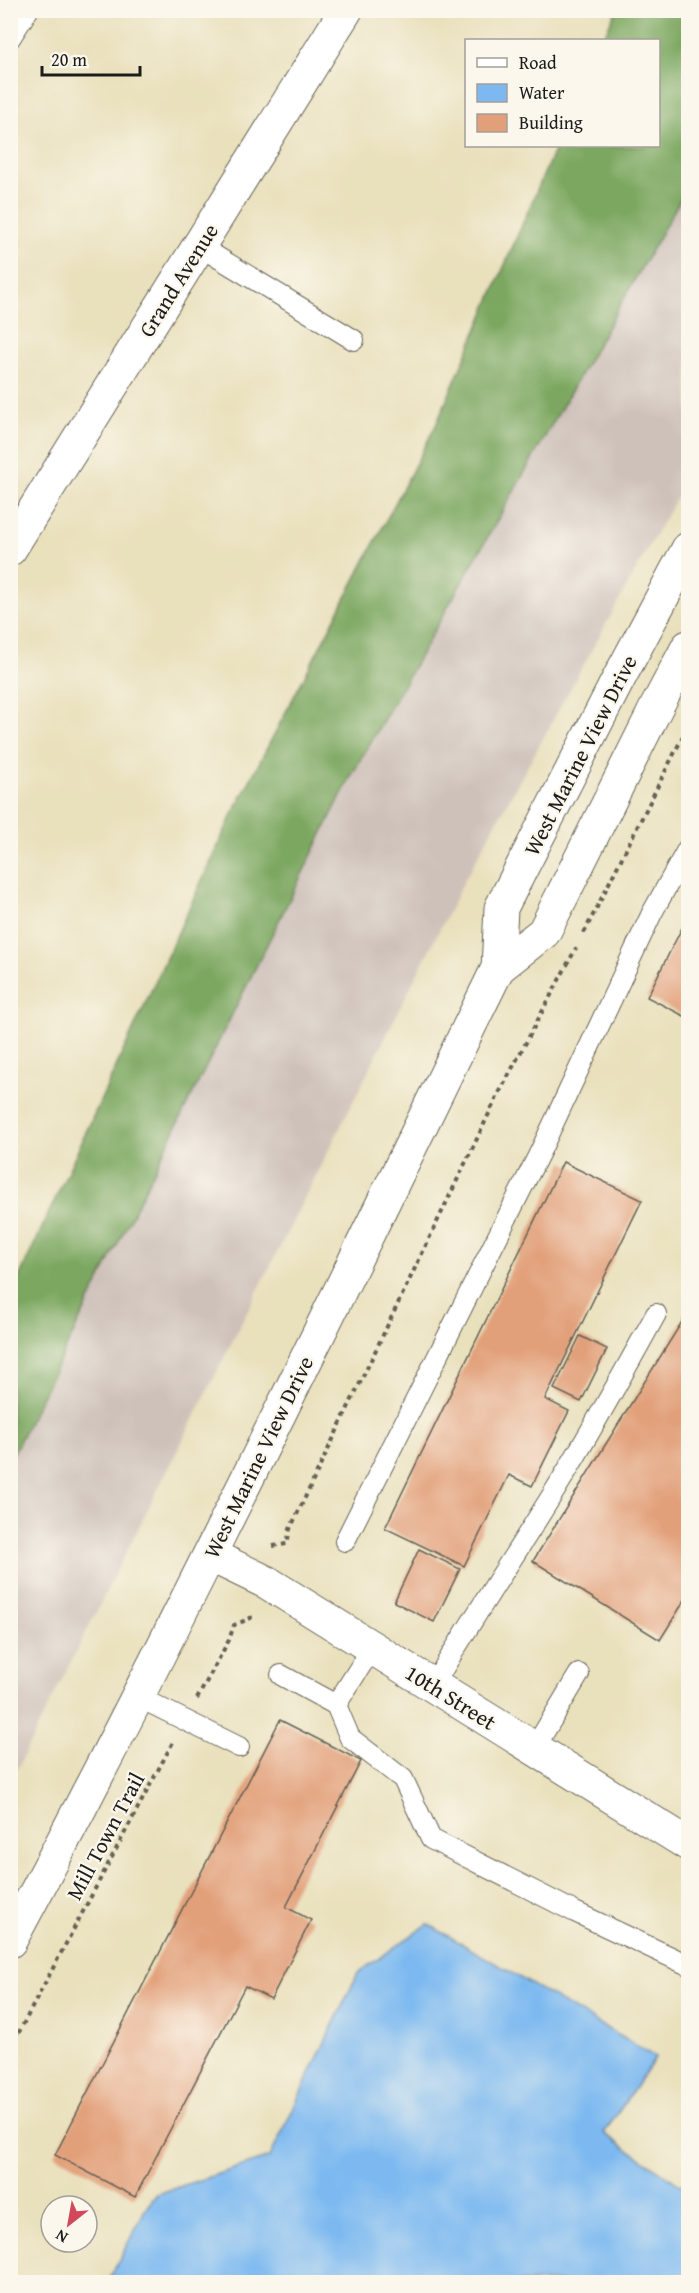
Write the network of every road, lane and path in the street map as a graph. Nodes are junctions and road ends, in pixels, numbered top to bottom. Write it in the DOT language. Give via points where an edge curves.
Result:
graph roads {
  1 [pos="28,10"];
  2 [pos="338,13"];
  3 [pos="10,39"];
  4 [pos="199,246"];
  5 [pos="354,340"];
  6 [pos="10,549"];
  7 [pos="688,549"];
  8 [pos="688,647"];
  9 [pos="688,726"];
  10 [pos="688,848"];
  11 [pos="498,968"];
  12 [pos="656,1314"];
  13 [pos="345,1541"];
  14 [pos="273,1546"];
  15 [pos="210,1555"];
  16 [pos="250,1613"];
  17 [pos="372,1648"];
  18 [pos="579,1674"];
  19 [pos="281,1675"];
  20 [pos="433,1686"];
  21 [pos="138,1697"];
  22 [pos="336,1705"];
  23 [pos="185,1721"];
  24 [pos="239,1747"];
  25 [pos="534,1749"];
  26 [pos="688,1844"];
  27 [pos="10,1941"];
  28 [pos="688,1965"];
  29 [pos="10,2049"];
  1 -- 3 [label="lane"];
  2 -- 4 [label="main road, Grand Avenue"];
  4 -- 5 [label="lane"];
  4 -- 6 [label="main road, Grand Avenue"];
  7 -- 11 [label="main road, West Marine View Drive" via="501,908"];
  8 -- 11 [label="main road, West Marine View Drive" via="544,932"];
  9 -- 14 [label="path" via="496,1099 290,1528 287,1544"];
  10 -- 13 [label="lane" via="652,913 540,1152"];
  11 -- 15 [label="main road, West Marine View Drive"];
  12 -- 20 [label="lane" via="561,1481"];
  15 -- 17 [label="main road, 10th Street" via="268,1583"];
  15 -- 21 [label="main road, West Marine View Drive"];
  16 -- 23 [label="path, Mill Town Trail" via="251,1618 234,1625"];
  17 -- 20 [label="main road, 10th Street"];
  17 -- 22 [label="lane"];
  18 -- 25 [label="lane"];
  19 -- 22 [label="lane"];
  20 -- 25 [label="main road, 10th Street"];
  21 -- 23 [label="lane"];
  21 -- 27 [label="main road, West Marine View Drive"];
  22 -- 28 [label="lane" via="350,1737 403,1779 431,1839"];
  23 -- 24 [label="lane"];
  23 -- 29 [label="path, Mill Town Trail"];
  25 -- 26 [label="main road, 10th Street"];
}
